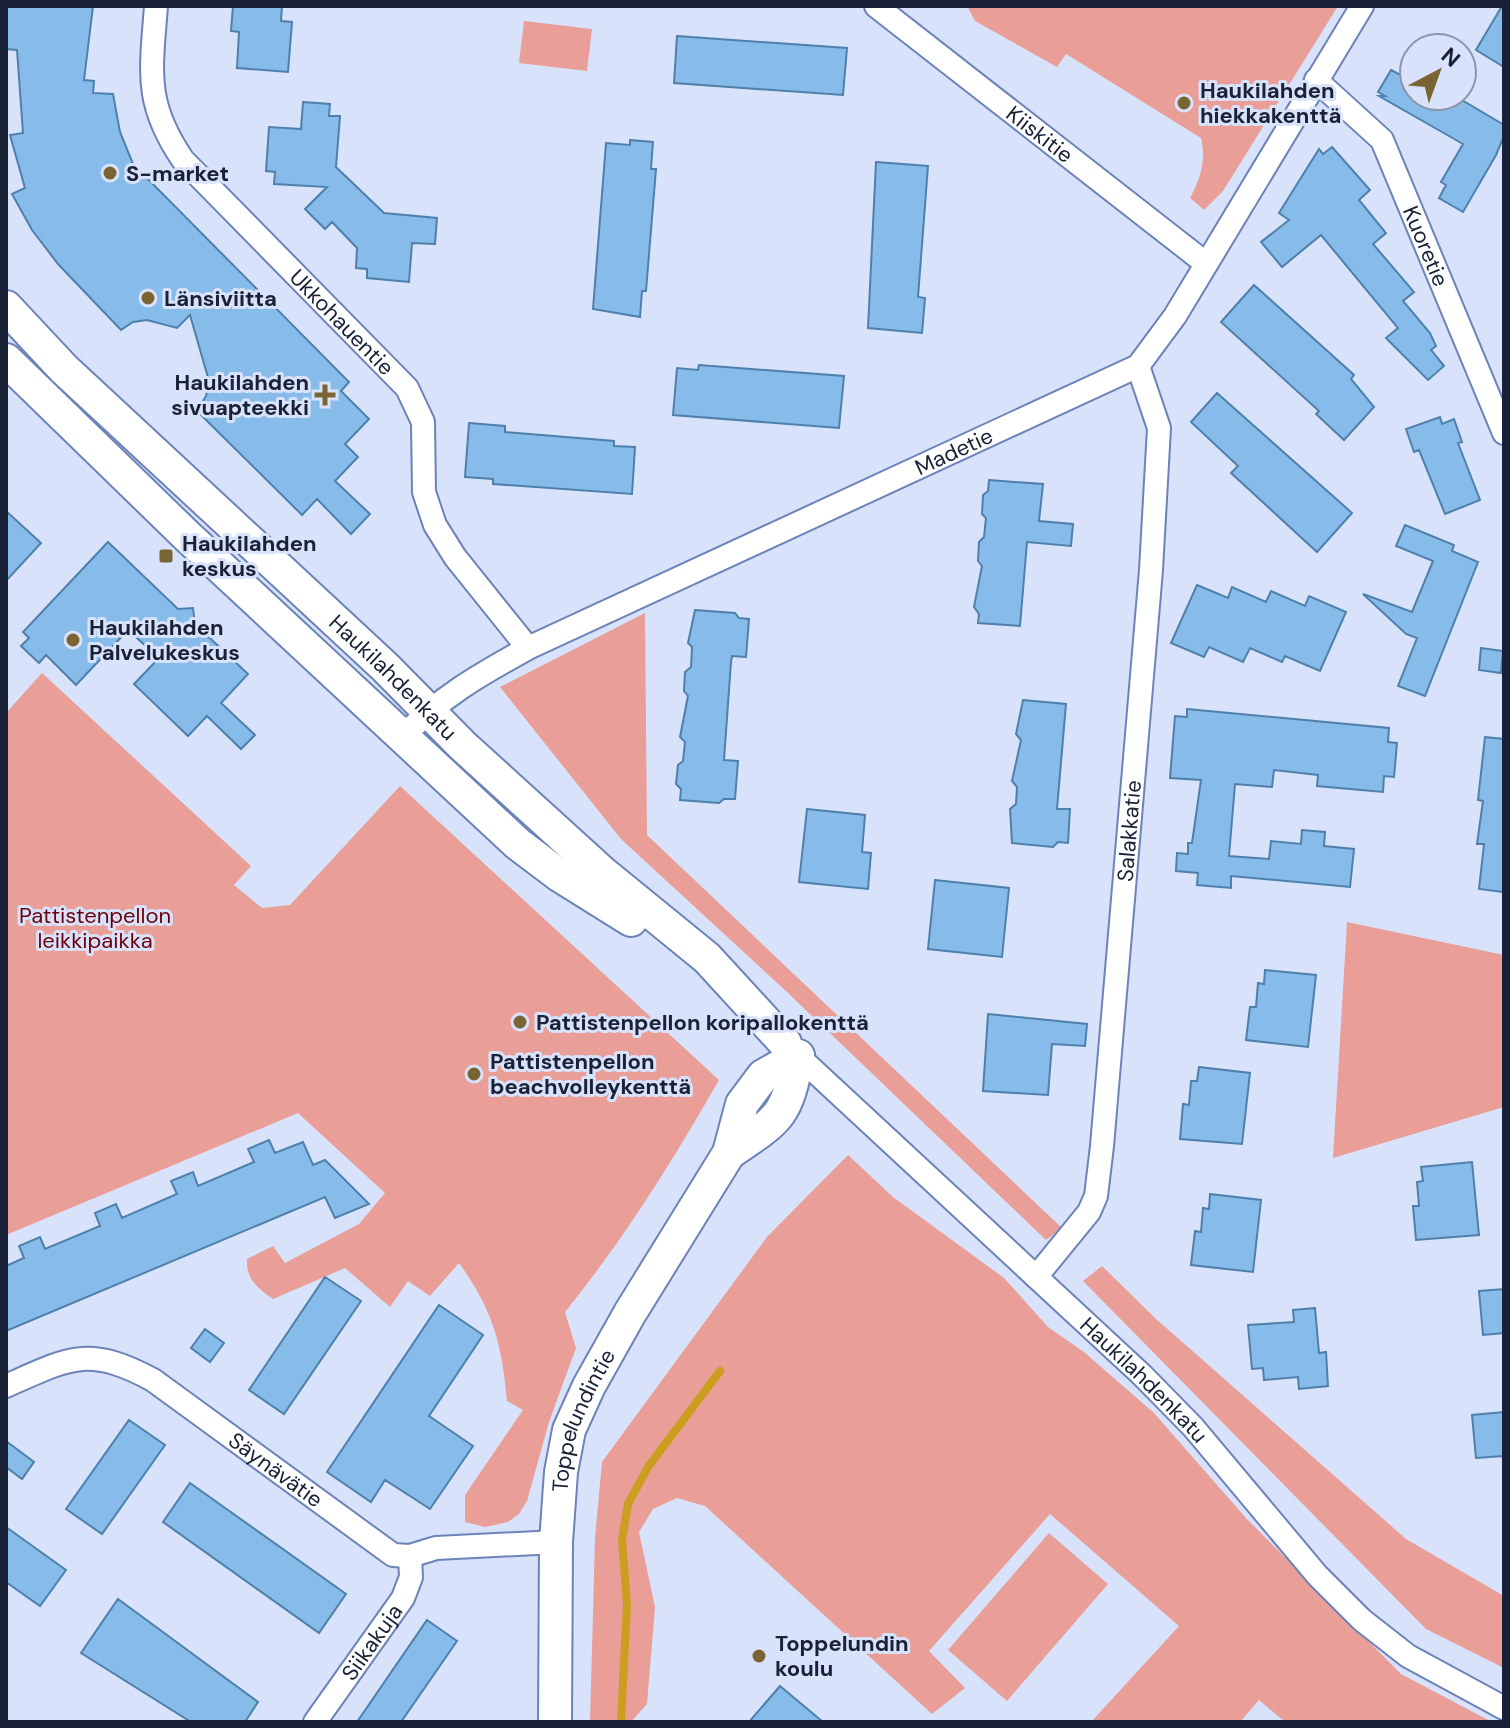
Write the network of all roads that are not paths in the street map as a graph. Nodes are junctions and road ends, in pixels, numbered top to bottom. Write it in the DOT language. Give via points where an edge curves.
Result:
graph roads {
  1 [pos="156,6"];
  2 [pos="876,6"];
  3 [pos="1362,6"];
  4 [pos="1316,80"];
  5 [pos="1204,262"];
  6 [pos="12,326"];
  7 [pos="6,360"];
  8 [pos="1138,366"];
  9 [pos="1504,433"];
  10 [pos="528,648"];
  11 [pos="427,710"];
  12 [pos="401,739"];
  13 [pos="791,1050"];
  14 [pos="1036,1277"];
  15 [pos="6,1386"];
  16 [pos="556,1542"];
  17 [pos="410,1556"];
  18 [pos="1504,1708"];
  19 [pos="315,1722"];
  20 [pos="555,1722"];
  1 -- 10 [label="street, Ukkohauentie" via="150,78 157,117 169,139 183,160 407,388 423,422 424,492 435,525"];
  2 -- 5 [label="street, Kiiskitie"];
  3 -- 4 [label="street, Madetie"];
  4 -- 5 [label="street, Madetie"];
  4 -- 9 [label="street, Kuoretie" via="1382,140"];
  5 -- 8 [label="street, Madetie" via="1175,316"];
  6 -- 11 [label="main road, Haukilahdenkatu"];
  7 -- 12 [label="main road, Haukilahdenkatu" via="360,694"];
  8 -- 10 [label="street, Madetie"];
  8 -- 14 [label="street, Salakkatie" via="1159,428 1102,1146 1089,1212"];
  10 -- 11 [label="street, Madetie"];
  11 -- 12 [label="street, Madetie"];
  11 -- 13 [label="main road, Haukilahdenkatu" via="604,874 707,958"];
  12 -- 13 [label="main road, Haukilahdenkatu" via="518,844 641,927"];
  13 -- 14 [label="street, Haukilahdenkatu"];
  13 -- 16 [label="main road, Toppelundintie" via="742,1104 729,1153 584,1397 569,1430"];
  14 -- 18 [label="street, Haukilahdenkatu" via="1193,1427 1317,1575 1362,1620 1408,1656"];
  15 -- 17 [label="street, Säynävätie" via="87,1356 128,1366 393,1555"];
  16 -- 17 [label="street" via="436,1548"];
  16 -- 20 [label="main road, Toppelundintie"];
  17 -- 19 [label="street, Siikakuja" via="411,1577 403,1598"];
}
